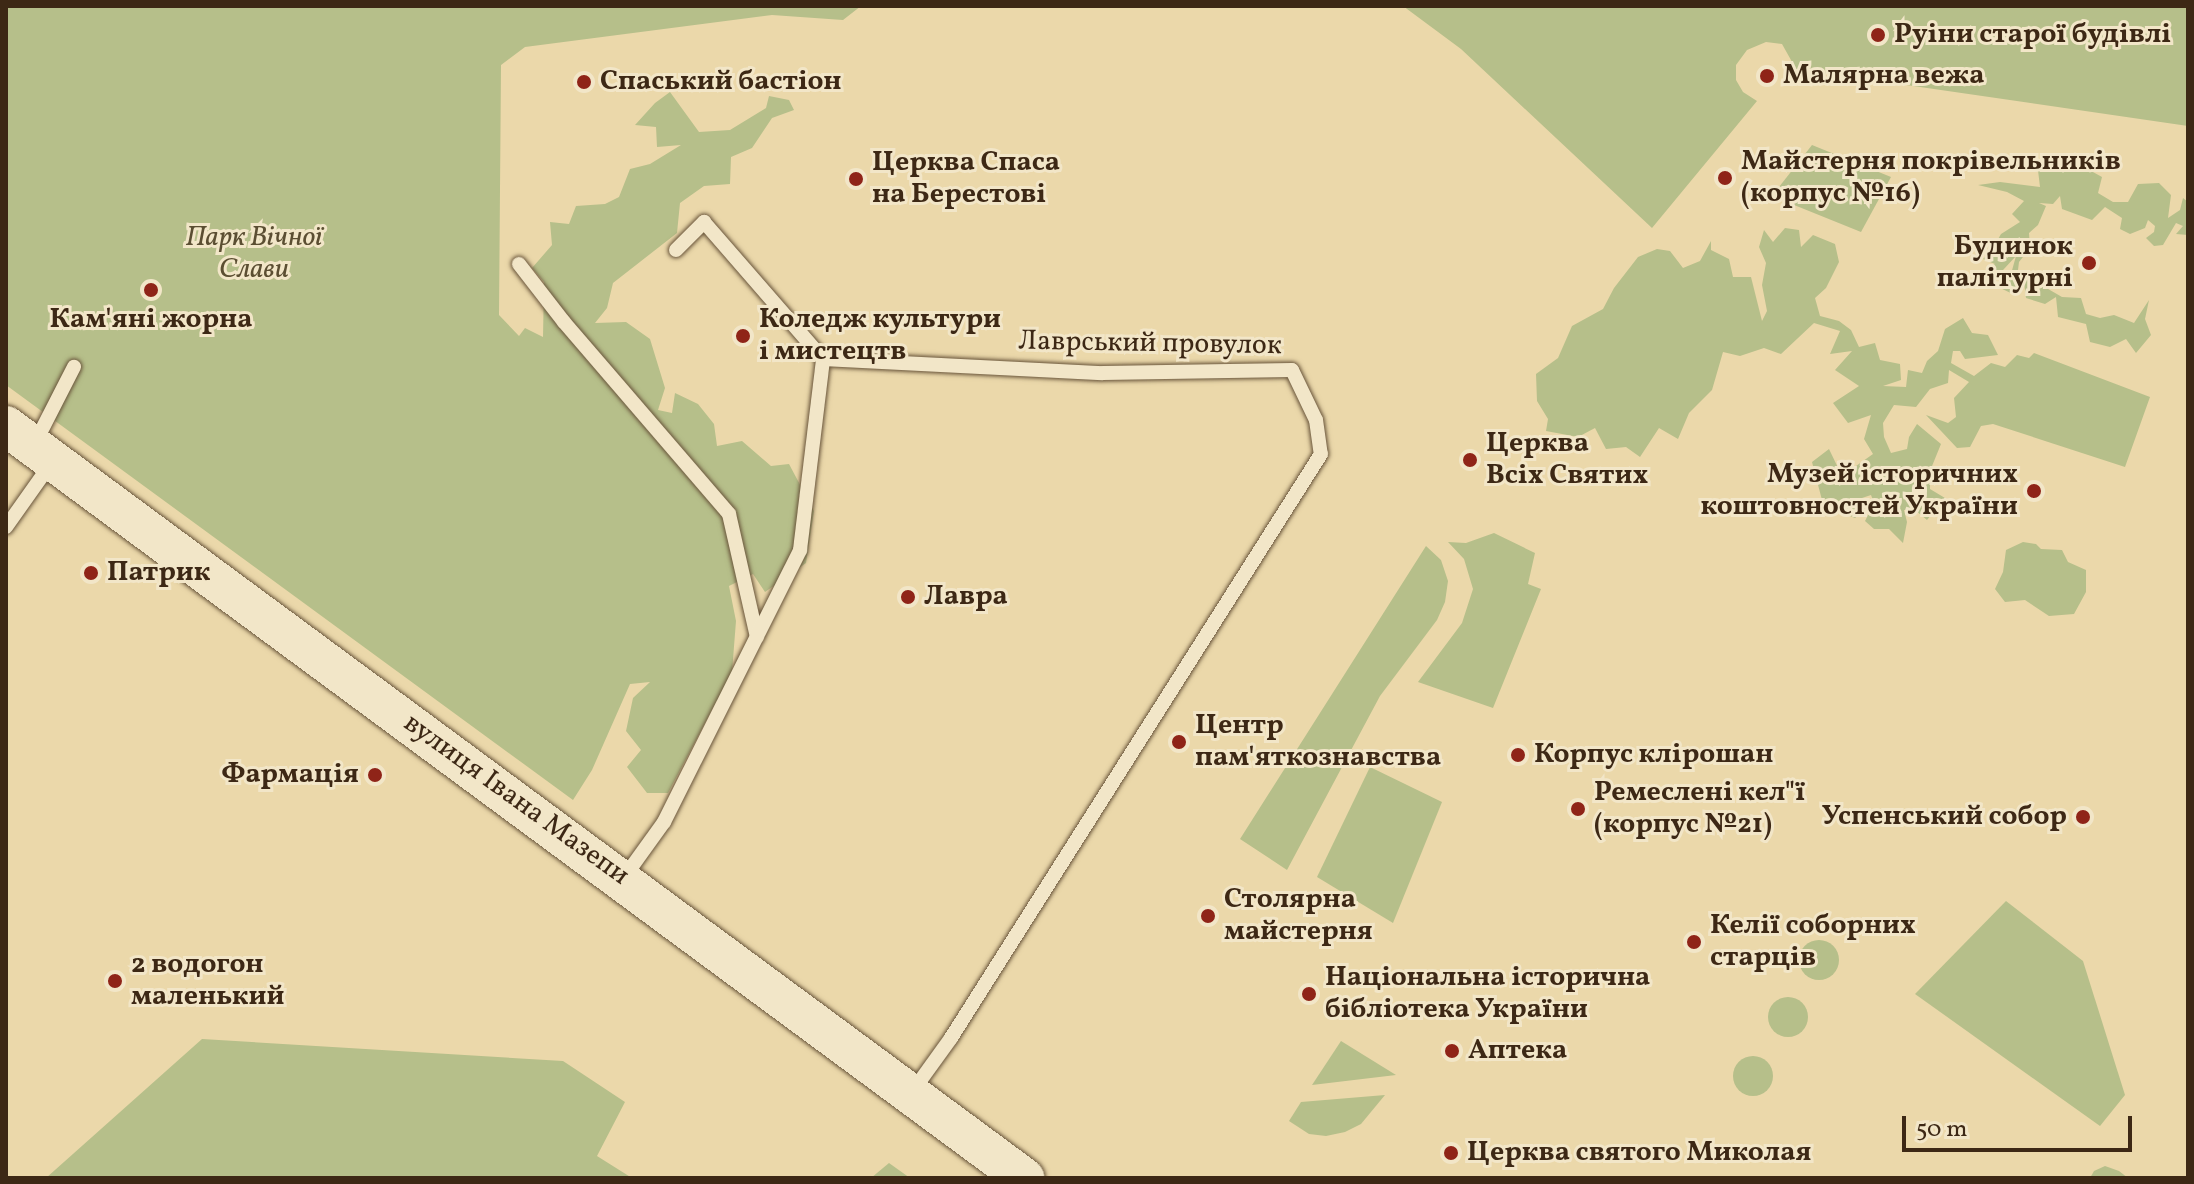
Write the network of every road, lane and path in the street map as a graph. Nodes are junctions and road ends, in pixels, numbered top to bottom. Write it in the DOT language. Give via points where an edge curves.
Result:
graph roads {
  1 [pos="676,250"];
  2 [pos="519,264"];
  3 [pos="823,359"];
  4 [pos="74,367"];
  5 [pos="31,444"];
  6 [pos="6,527"];
  7 [pos="757,637"];
  8 [pos="623,879"];
  9 [pos="912,1093"];
  10 [pos="1024,1178"];
  1 -- 3 [label="lane" via="704,222"];
  2 -- 7 [label="lane" via="729,514"];
  3 -- 7 [label="lane" via="800,550"];
  3 -- 9 [label="lane, Лаврський провулок" via="1103,373 1292,370 1316,420 1321,454"];
  4 -- 5 [label="lane"];
  5 -- 6 [label="lane"];
  5 -- 8 [label="main road, вулиця Івана Мазепи"];
  7 -- 8 [label="lane" via="664,822"];
  8 -- 9 [label="main road, вулиця Івана Мазепи"];
  9 -- 10 [label="main road, вулиця Івана Мазепи"];
}
